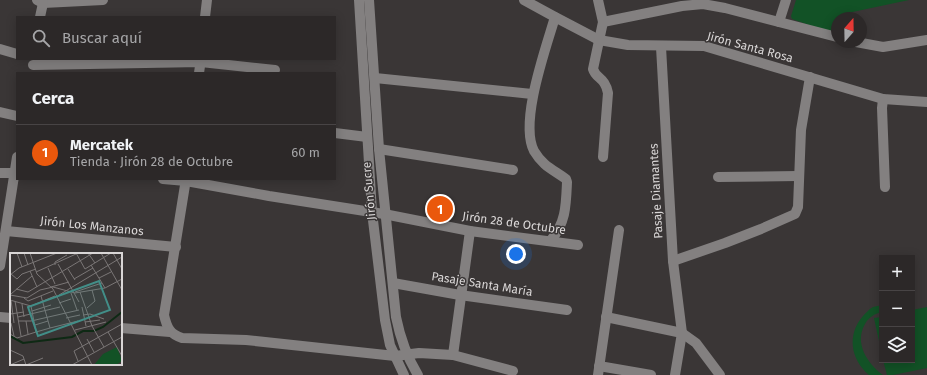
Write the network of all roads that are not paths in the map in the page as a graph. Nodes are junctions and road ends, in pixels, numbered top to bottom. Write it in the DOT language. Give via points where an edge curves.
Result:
graph roads {
  1 [pos="103,0"];
  2 [pos="207,0"];
  3 [pos="358,0"];
  4 [pos="369,0"];
  5 [pos="524,0"];
  6 [pos="598,0"];
  7 [pos="786,0"];
  8 [pos="40,2"];
  9 [pos="40,16"];
  10 [pos="205,16"];
  11 [pos="555,17"];
  12 [pos="603,22"];
  13 [pos="779,22"];
  14 [pos="831,35"];
  15 [pos="600,40"];
  16 [pos="927,40"];
  17 [pos="867,44"];
  18 [pos="661,47"];
  19 [pos="0,49"];
  20 [pos="16,54"];
  21 [pos="201,61"];
  22 [pos="32,66"];
  23 [pos="275,70"];
  24 [pos="199,72"];
  25 [pos="810,77"];
  26 [pos="375,78"];
  27 [pos="532,94"];
  28 [pos="883,99"];
  29 [pos="927,102"];
  30 [pos="0,112"];
  31 [pos="16,116"];
  32 [pos="336,133"];
  33 [pos="367,136"];
  34 [pos="379,149"];
  35 [pos="603,157"];
  36 [pos="513,170"];
  37 [pos="0,173"];
  38 [pos="16,173"];
  39 [pos="798,176"];
  40 [pos="718,177"];
  41 [pos="186,180"];
  42 [pos="885,187"];
  43 [pos="372,212"];
  44 [pos="384,214"];
  45 [pos="619,230"];
  46 [pos="6,231"];
  47 [pos="470,231"];
  48 [pos="551,240"];
  49 [pos="578,245"];
  50 [pos="176,247"];
  51 [pos="672,261"];
  52 [pos="0,266"];
  53 [pos="393,283"];
  54 [pos="460,295"];
  55 [pos="567,310"];
  56 [pos="0,317"];
  57 [pos="606,317"];
  58 [pos="10,318"];
  59 [pos="122,328"];
  60 [pos="170,332"];
  61 [pos="682,333"];
  62 [pos="407,354"];
  63 [pos="453,355"];
  64 [pos="395,356"];
  65 [pos="599,370"];
  66 [pos="513,371"];
  67 [pos="404,375"];
  68 [pos="418,375"];
  69 [pos="651,375"];
  70 [pos="675,375"];
  71 [pos="720,375"];
  1 -- 8 [label="street"];
  2 -- 10 [label="street"];
  3 -- 33 [label="street, Jirón Sucre"];
  4 -- 26 [label="street, Jirón Sucre"];
  5 -- 11 [label="street, Jirón Santa Rosa"];
  6 -- 12 [label="street"];
  7 -- 13 [label="street"];
  8 -- 9 [label="street"];
  11 -- 15 [label="street, Jirón Santa Rosa"];
  11 -- 27 [label="street"];
  12 -- 13 [label="street" via="703,4"];
  12 -- 15 [label="street"];
  13 -- 14 [label="street"];
  15 -- 18 [label="street, Jirón Santa Rosa"];
  15 -- 35 [label="street" via="593,72 605,83 608,92"];
  16 -- 17 [label="street" via="883,47"];
  18 -- 25 [label="street, Jirón Santa Rosa" via="704,46"];
  18 -- 51 [label="street, Pasaje Diamantes"];
  19 -- 20 [label="street"];
  21 -- 22 [label="street"];
  21 -- 23 [label="street"];
  21 -- 24 [label="street"];
  25 -- 28 [label="street, Jirón Santa Rosa"];
  25 -- 39 [label="street" via="801,130"];
  26 -- 27 [label="street"];
  26 -- 34 [label="street, Jirón Sucre"];
  27 -- 48 [label="street" via="530,132 534,150 546,166 567,182 563,221"];
  28 -- 29 [label="street, Jirón Santa Rosa"];
  28 -- 42 [label="street"];
  30 -- 31 [label="street"];
  32 -- 33 [label="street"];
  33 -- 43 [label="street, Jirón Sucre"];
  34 -- 36 [label="street"];
  34 -- 44 [label="street, Jirón Sucre"];
  37 -- 38 [label="street"];
  38 -- 46 [label="street"];
  39 -- 40 [label="street"];
  39 -- 51 [label="street" via="798,207 795,214 725,243"];
  41 -- 43 [label="street, Jirón 28 de Octubre"];
  41 -- 50 [label="street"];
  43 -- 44 [label="street, Jirón 28 de Octubre"];
  43 -- 64 [label="street, Jirón Sucre" via="385,320"];
  44 -- 47 [label="street, Jirón 28 de Octubre"];
  44 -- 53 [label="street, Jirón Sucre"];
  45 -- 57 [label="street"];
  46 -- 50 [label="street, Jirón Los Manzanos"];
  46 -- 52 [label="street"];
  47 -- 48 [label="street, Jirón 28 de Octubre"];
  47 -- 54 [label="street"];
  48 -- 49 [label="street, Jirón 28 de Octubre"];
  50 -- 60 [label="street" via="164,316"];
  51 -- 61 [label="street, Pasaje Diamantes"];
  53 -- 54 [label="street, Pasaje Santa María"];
  53 -- 62 [label="street, Jirón Sucre" via="400,338"];
  54 -- 55 [label="street, Pasaje Santa María"];
  54 -- 63 [label="street"];
  56 -- 58 [label="street"];
  57 -- 61 [label="street"];
  57 -- 65 [label="street"];
  59 -- 60 [label="street"];
  60 -- 64 [label="street" via="182,338 246,340"];
  61 -- 70 [label="street, Pasaje Diamantes"];
  61 -- 71 [label="street" via="696,343"];
  62 -- 63 [label="street"];
  62 -- 64 [label="street"];
  62 -- 68 [label="street, Jirón Sucre"];
  63 -- 66 [label="street"];
  64 -- 67 [label="street, Jirón Sucre"];
  65 -- 69 [label="street"];
}
